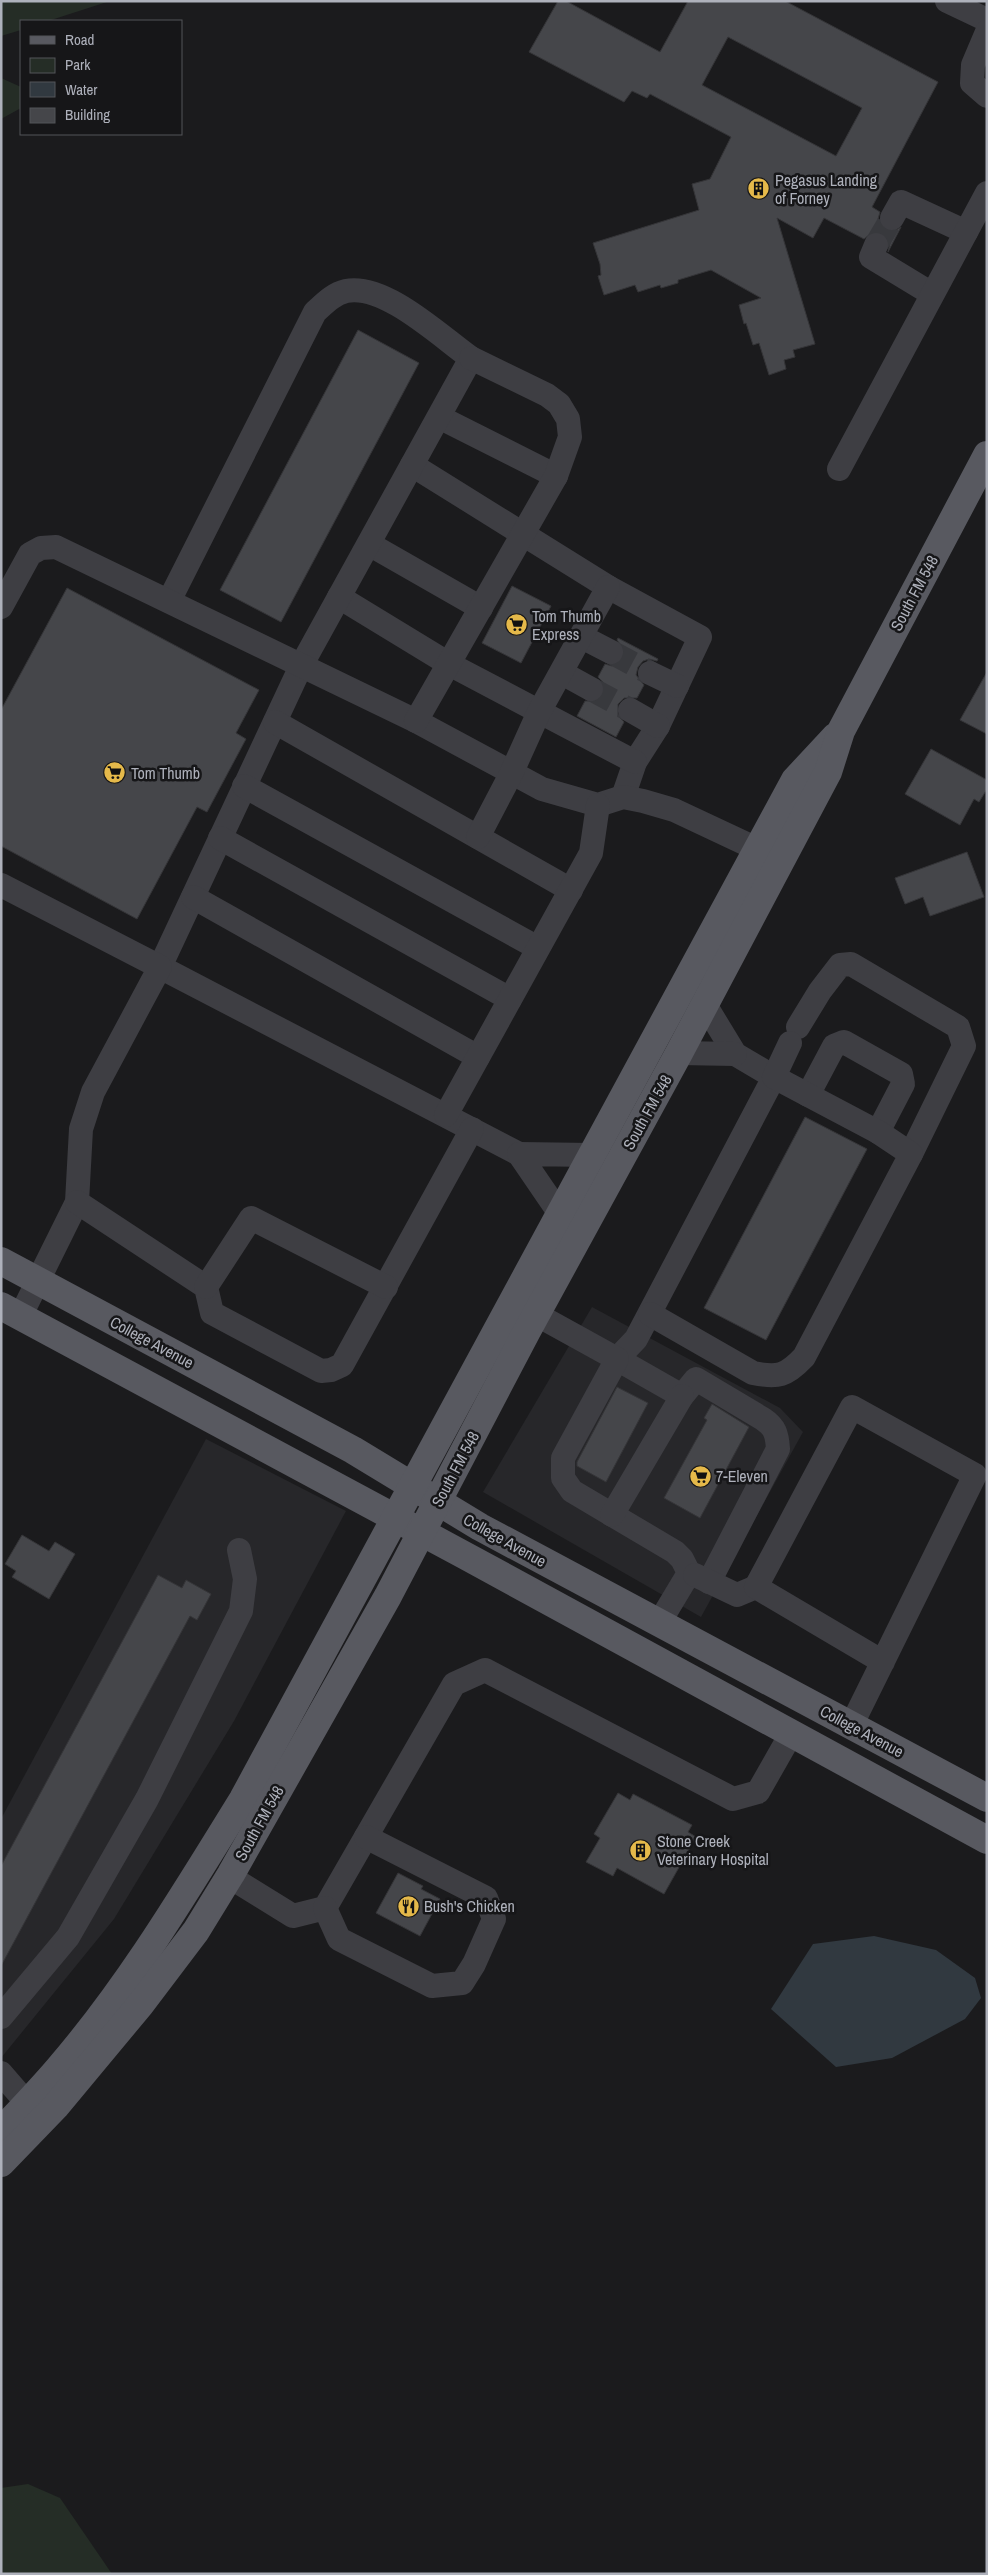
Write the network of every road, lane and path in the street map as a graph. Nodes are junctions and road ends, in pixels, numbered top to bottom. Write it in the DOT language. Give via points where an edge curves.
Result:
graph roads {
  1 [pos="947,1"];
  2 [pos="987,20"];
  3 [pos="987,32"];
  4 [pos="987,96"];
  5 [pos="987,192"];
  6 [pos="892,218"];
  7 [pos="966,232"];
  8 [pos="876,245"];
  9 [pos="932,294"];
  10 [pos="471,358"];
  11 [pos="439,417"];
  12 [pos="987,455"];
  13 [pos="412,465"];
  14 [pos="839,470"];
  15 [pos="556,476"];
  16 [pos="523,536"];
  17 [pos="368,544"];
  18 [pos="608,587"];
  19 [pos="339,597"];
  20 [pos="169,601"];
  21 [pos="1,607"];
  22 [pos="480,608"];
  23 [pos="582,637"];
  24 [pos="611,652"];
  25 [pos="449,664"];
  26 [pos="301,666"];
  27 [pos="562,673"];
  28 [pos="650,673"];
  29 [pos="677,686"];
  30 [pos="592,689"];
  31 [pos="630,710"];
  32 [pos="539,712"];
  33 [pos="416,721"];
  34 [pos="274,722"];
  35 [pos="658,726"];
  36 [pos="635,762"];
  37 [pos="511,774"];
  38 [pos="244,786"];
  39 [pos="624,797"];
  40 [pos="598,805"];
  41 [pos="478,837"];
  42 [pos="220,838"];
  43 [pos="769,854"];
  44 [pos="1,885"];
  45 [pos="571,890"];
  46 [pos="193,896"];
  47 [pos="538,948"];
  48 [pos="160,967"];
  49 [pos="510,999"];
  50 [pos="704,1003"];
  51 [pos="680,1053"];
  52 [pos="735,1054"];
  53 [pos="478,1057"];
  54 [pos="774,1077"];
  55 [pos="808,1095"];
  56 [pos="446,1115"];
  57 [pos="472,1129"];
  58 [pos="878,1132"];
  59 [pos="520,1154"];
  60 [pos="911,1154"];
  61 [pos="592,1156"];
  62 [pos="77,1202"];
  63 [pos="560,1214"];
  64 [pos="1,1261"];
  65 [pos="38,1280"];
  66 [pos="206,1287"];
  67 [pos="386,1287"];
  68 [pos="513,1301"];
  69 [pos="11,1311"];
  70 [pos="650,1314"];
  71 [pos="537,1316"];
  72 [pos="617,1359"];
  73 [pos="682,1396"];
  74 [pos="413,1486"];
  75 [pos="438,1501"];
  76 [pos="612,1515"];
  77 [pos="395,1518"];
  78 [pos="422,1532"];
  79 [pos="239,1550"];
  80 [pos="699,1577"];
  81 [pos="756,1587"];
  82 [pos="659,1623"];
  83 [pos="883,1662"];
  84 [pos="852,1726"];
  85 [pos="791,1734"];
  86 [pos="987,1798"];
  87 [pos="366,1837"];
  88 [pos="987,1840"];
  89 [pos="230,1874"];
  90 [pos="325,1908"];
  91 [pos="1,2017"];
  92 [pos="1,2073"];
  93 [pos="27,2103"];
  94 [pos="1,2131"];
  95 [pos="1,2163"];
  1 -- 2 [label="lane"];
  3 -- 4 [label="lane" via="973,65 972,82"];
  5 -- 7 [label="lane"];
  6 -- 7 [label="lane" via="901,202"];
  7 -- 9 [label="lane"];
  8 -- 9 [label="lane" via="871,257"];
  9 -- 14 [label="lane"];
  10 -- 11 [label="lane"];
  10 -- 15 [label="lane" via="559,404 568,419 570,437"];
  10 -- 20 [label="lane" via="392,300 366,291 347,291 332,297 314,312"];
  11 -- 13 [label="lane"];
  11 -- 15 [label="lane"];
  12 -- 43 [label="main road, South FM 548" via="841,731 828,772"];
  13 -- 16 [label="lane"];
  13 -- 17 [label="lane"];
  15 -- 16 [label="lane"];
  16 -- 18 [label="lane"];
  16 -- 22 [label="lane"];
  17 -- 19 [label="lane"];
  17 -- 22 [label="lane"];
  18 -- 23 [label="lane"];
  18 -- 29 [label="lane" via="700,637"];
  19 -- 25 [label="lane"];
  19 -- 26 [label="lane"];
  20 -- 21 [label="lane" via="56,547 41,548 30,554"];
  20 -- 26 [label="lane"];
  22 -- 25 [label="lane"];
  23 -- 24 [label="lane"];
  23 -- 27 [label="lane"];
  25 -- 32 [label="lane"];
  25 -- 33 [label="lane"];
  26 -- 33 [label="lane"];
  26 -- 34 [label="lane"];
  27 -- 30 [label="lane"];
  27 -- 32 [label="lane"];
  28 -- 29 [label="lane"];
  29 -- 35 [label="lane"];
  31 -- 35 [label="lane"];
  32 -- 36 [label="lane"];
  32 -- 37 [label="lane"];
  33 -- 37 [label="lane"];
  34 -- 38 [label="lane"];
  34 -- 41 [label="lane"];
  35 -- 36 [label="lane"];
  36 -- 39 [label="lane"];
  37 -- 40 [label="lane" via="542,790"];
  37 -- 41 [label="lane"];
  38 -- 42 [label="lane"];
  38 -- 47 [label="lane"];
  39 -- 40 [label="lane"];
  39 -- 43 [label="lane" via="674,810"];
  40 -- 45 [label="lane" via="591,853"];
  41 -- 45 [label="lane"];
  42 -- 46 [label="lane"];
  42 -- 49 [label="lane"];
  43 -- 50 [label="main road, South FM 548"];
  43 -- 61 [label="main road, South FM 548"];
  44 -- 48 [label="lane"];
  45 -- 47 [label="lane"];
  46 -- 48 [label="lane"];
  46 -- 53 [label="lane"];
  47 -- 49 [label="lane"];
  48 -- 56 [label="lane"];
  48 -- 62 [label="lane" via="93,1092 81,1129"];
  49 -- 53 [label="lane"];
  50 -- 51 [label="main road, South FM 548"];
  50 -- 52 [label="lane"];
  51 -- 52 [label="lane"];
  51 -- 71 [label="main road, South FM 548"];
  52 -- 54 [label="lane"];
  53 -- 56 [label="lane"];
  54 -- 55 [label="lane"];
  54 -- 60 [label="lane" via="820,990 840,965 851,964 958,1027 964,1046"];
  54 -- 70 [label="lane"];
  55 -- 58 [label="lane"];
  55 -- 58 [label="lane" via="834,1046 844,1042 902,1074 903,1084"];
  56 -- 57 [label="lane"];
  57 -- 59 [label="lane"];
  57 -- 67 [label="lane"];
  58 -- 60 [label="lane"];
  59 -- 61 [label="lane"];
  59 -- 63 [label="lane"];
  60 -- 70 [label="lane" via="804,1357 790,1371 772,1377 753,1373"];
  61 -- 63 [label="main road, South FM 548"];
  62 -- 65 [label="lane"];
  62 -- 66 [label="lane"];
  63 -- 68 [label="main road, South FM 548"];
  64 -- 65 [label="main road, College Avenue"];
  65 -- 69 [label="lane"];
  65 -- 74 [label="main road, College Avenue" via="353,1450"];
  66 -- 67 [label="lane" via="251,1218"];
  66 -- 67 [label="lane" via="212,1313 321,1371 342,1365"];
  68 -- 71 [label="lane"];
  68 -- 74 [label="main road, South FM 548"];
  69 -- 77 [label="main road, College Avenue"];
  70 -- 72 [label="lane" via="636,1338"];
  71 -- 72 [label="lane"];
  71 -- 75 [label="main road, South FM 548"];
  72 -- 73 [label="lane"];
  72 -- 76 [label="lane" via="563,1458 563,1478 572,1491"];
  73 -- 76 [label="lane"];
  73 -- 80 [label="lane" via="696,1379 762,1419 772,1426 777,1435 778,1449"];
  74 -- 75 [label="main road, College Avenue"];
  74 -- 77 [label="main road, South FM 548"];
  75 -- 78 [label="main road, South FM 548"];
  75 -- 82 [label="main road, College Avenue"];
  76 -- 80 [label="lane" via="675,1552"];
  77 -- 78 [label="main road, College Avenue"];
  77 -- 93 [label="main road, South FM 548" via="243,1799 188,1888 115,1995 59,2068"];
  78 -- 85 [label="main road, College Avenue"];
  78 -- 89 [label="main road, South FM 548"];
  79 -- 91 [label="lane" via="245,1579 241,1611 147,1800 68,1937"];
  80 -- 81 [label="lane" via="737,1595"];
  80 -- 82 [label="lane"];
  81 -- 83 [label="lane"];
  81 -- 83 [label="lane" via="852,1407 975,1475"];
  82 -- 84 [label="main road, College Avenue"];
  83 -- 84 [label="lane"];
  84 -- 86 [label="main road, College Avenue"];
  85 -- 87 [label="lane" via="758,1792 733,1799 485,1670 454,1684"];
  85 -- 88 [label="main road, College Avenue"];
  87 -- 90 [label="lane"];
  87 -- 90 [label="lane" via="486,1898 494,1919 474,1964 462,1983 432,1986 339,1939"];
  89 -- 90 [label="lane" via="294,1916"];
  89 -- 95 [label="main road, South FM 548" via="196,1931 140,2005 56,2106"];
  92 -- 93 [label="lane"];
  93 -- 94 [label="main road, South FM 548"];
}
